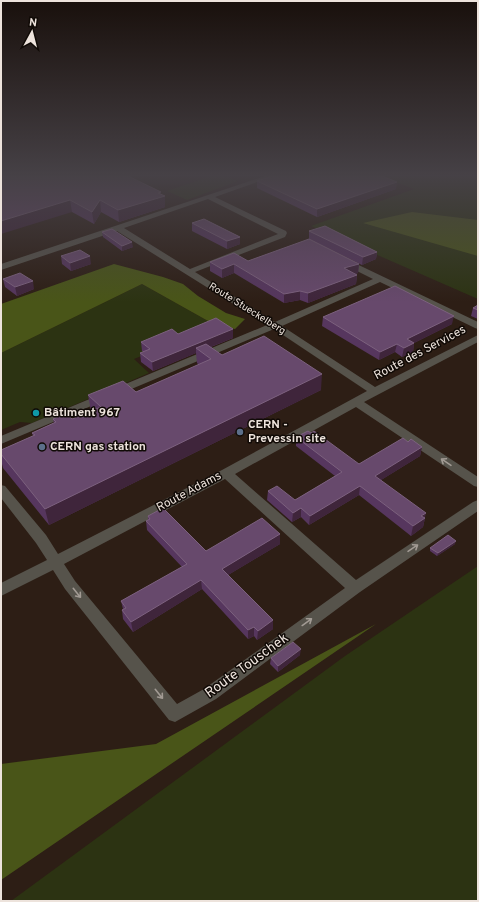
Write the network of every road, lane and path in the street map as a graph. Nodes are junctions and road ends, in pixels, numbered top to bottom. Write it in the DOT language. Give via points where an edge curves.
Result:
graph roads {
  1 [pos="147,218"];
  2 [pos="253,218"];
  3 [pos="118,228"];
  4 [pos="338,258"];
  5 [pos="1,267"];
  6 [pos="189,272"];
  7 [pos="380,279"];
  8 [pos="274,325"];
  9 [pos="478,326"];
  10 [pos="478,338"];
  11 [pos="375,392"];
  12 [pos="356,402"];
  13 [pos="1,440"];
  14 [pos="226,473"];
  15 [pos="478,483"];
  16 [pos="1,489"];
  17 [pos="478,505"];
  18 [pos="55,562"];
  19 [pos="355,588"];
  20 [pos="1,590"];
  1 -- 3 [label="street"];
  2 -- 6 [label="street" via="284,233"];
  3 -- 5 [label="street"];
  3 -- 6 [label="street, Route Stueckelberg"];
  4 -- 7 [label="street, Route des Services"];
  6 -- 8 [label="street, Route Stueckelberg"];
  7 -- 8 [label="street"];
  7 -- 9 [label="street, Route des Services"];
  8 -- 11 [label="street, Route Stueckelberg"];
  8 -- 13 [label="street"];
  10 -- 11 [label="street, Route des Services"];
  11 -- 12 [label="street, Route Adams"];
  12 -- 14 [label="street, Route Adams"];
  15 -- 12 [label="street, one-way"];
  14 -- 18 [label="street, Route Adams"];
  14 -- 19 [label="street"];
  16 -- 18 [label="street" via="41,539"];
  19 -- 17 [label="street, Route Touschek, one-way"];
  18 -- 19 [label="street, Route Touschek, one-way" via="70,585 175,714 210,694"];
  18 -- 20 [label="street, Route Adams"];
}
